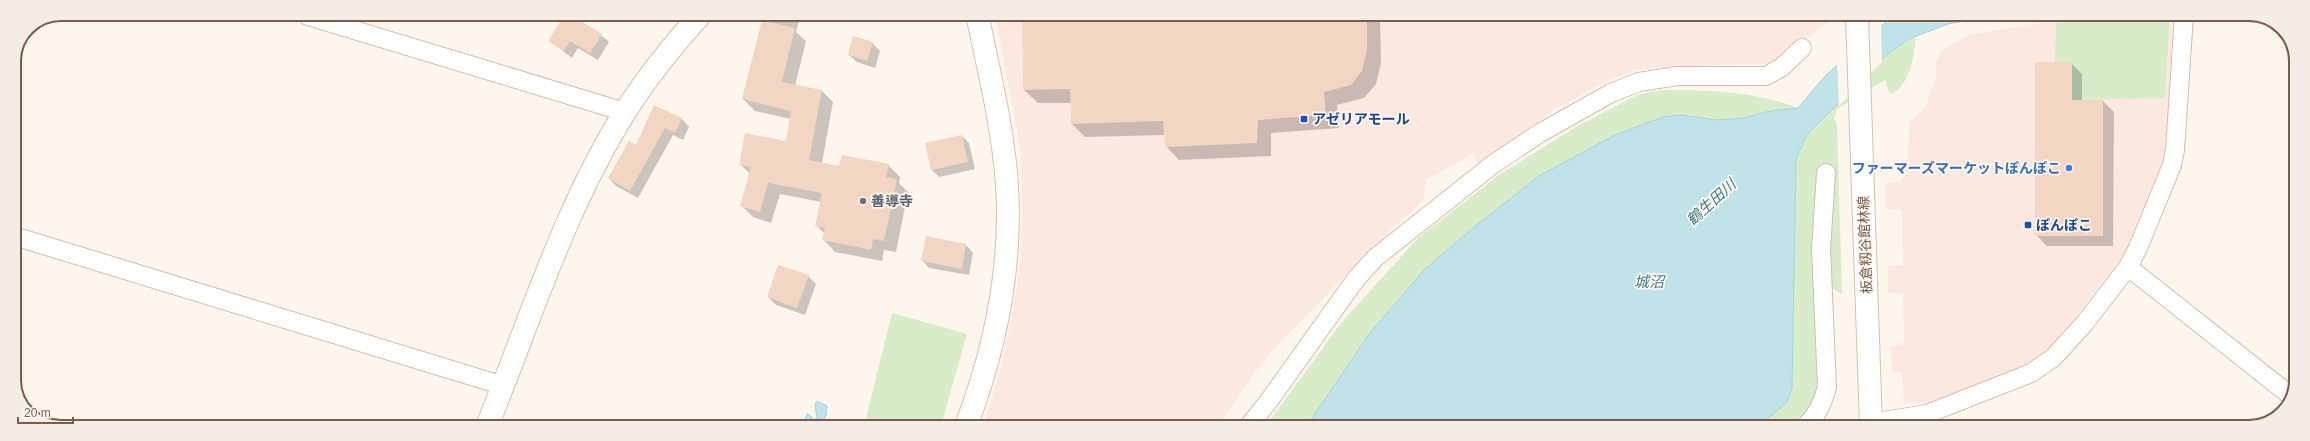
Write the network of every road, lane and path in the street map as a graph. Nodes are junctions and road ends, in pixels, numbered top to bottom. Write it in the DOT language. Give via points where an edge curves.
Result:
graph roads {
  1 [pos="325,21"];
  2 [pos="695,21"];
  3 [pos="978,21"];
  4 [pos="1857,21"];
  5 [pos="2184,21"];
  6 [pos="1802,48"];
  7 [pos="625,112"];
  8 [pos="1826,173"];
  9 [pos="21,238"];
  10 [pos="2128,268"];
  11 [pos="504,386"];
  12 [pos="2287,393"];
  13 [pos="490,420"];
  14 [pos="968,420"];
  15 [pos="1254,420"];
  16 [pos="1813,420"];
  17 [pos="1871,420"];
  18 [pos="1896,420"];
  1 -- 7 [label="street"];
  2 -- 7 [label="street" via="665,55"];
  3 -- 14 [label="street" via="1002,142 1007,186 1007,244 996,322 980,387"];
  4 -- 17 [label="street, 板倉籾谷館林線"];
  5 -- 10 [label="street" via="2172,164"];
  6 -- 15 [label="street" via="1782,67 1766,76 1677,76 1639,82 1592,102 1492,165 1375,258 1356,279"];
  7 -- 11 [label="street" via="572,212"];
  8 -- 16 [label="street" via="1821,248 1827,387 1823,403"];
  9 -- 11 [label="street"];
  10 -- 12 [label="street"];
  10 -- 18 [label="street" via="2084,324 2041,368 1927,414"];
  11 -- 13 [label="street"];
}
